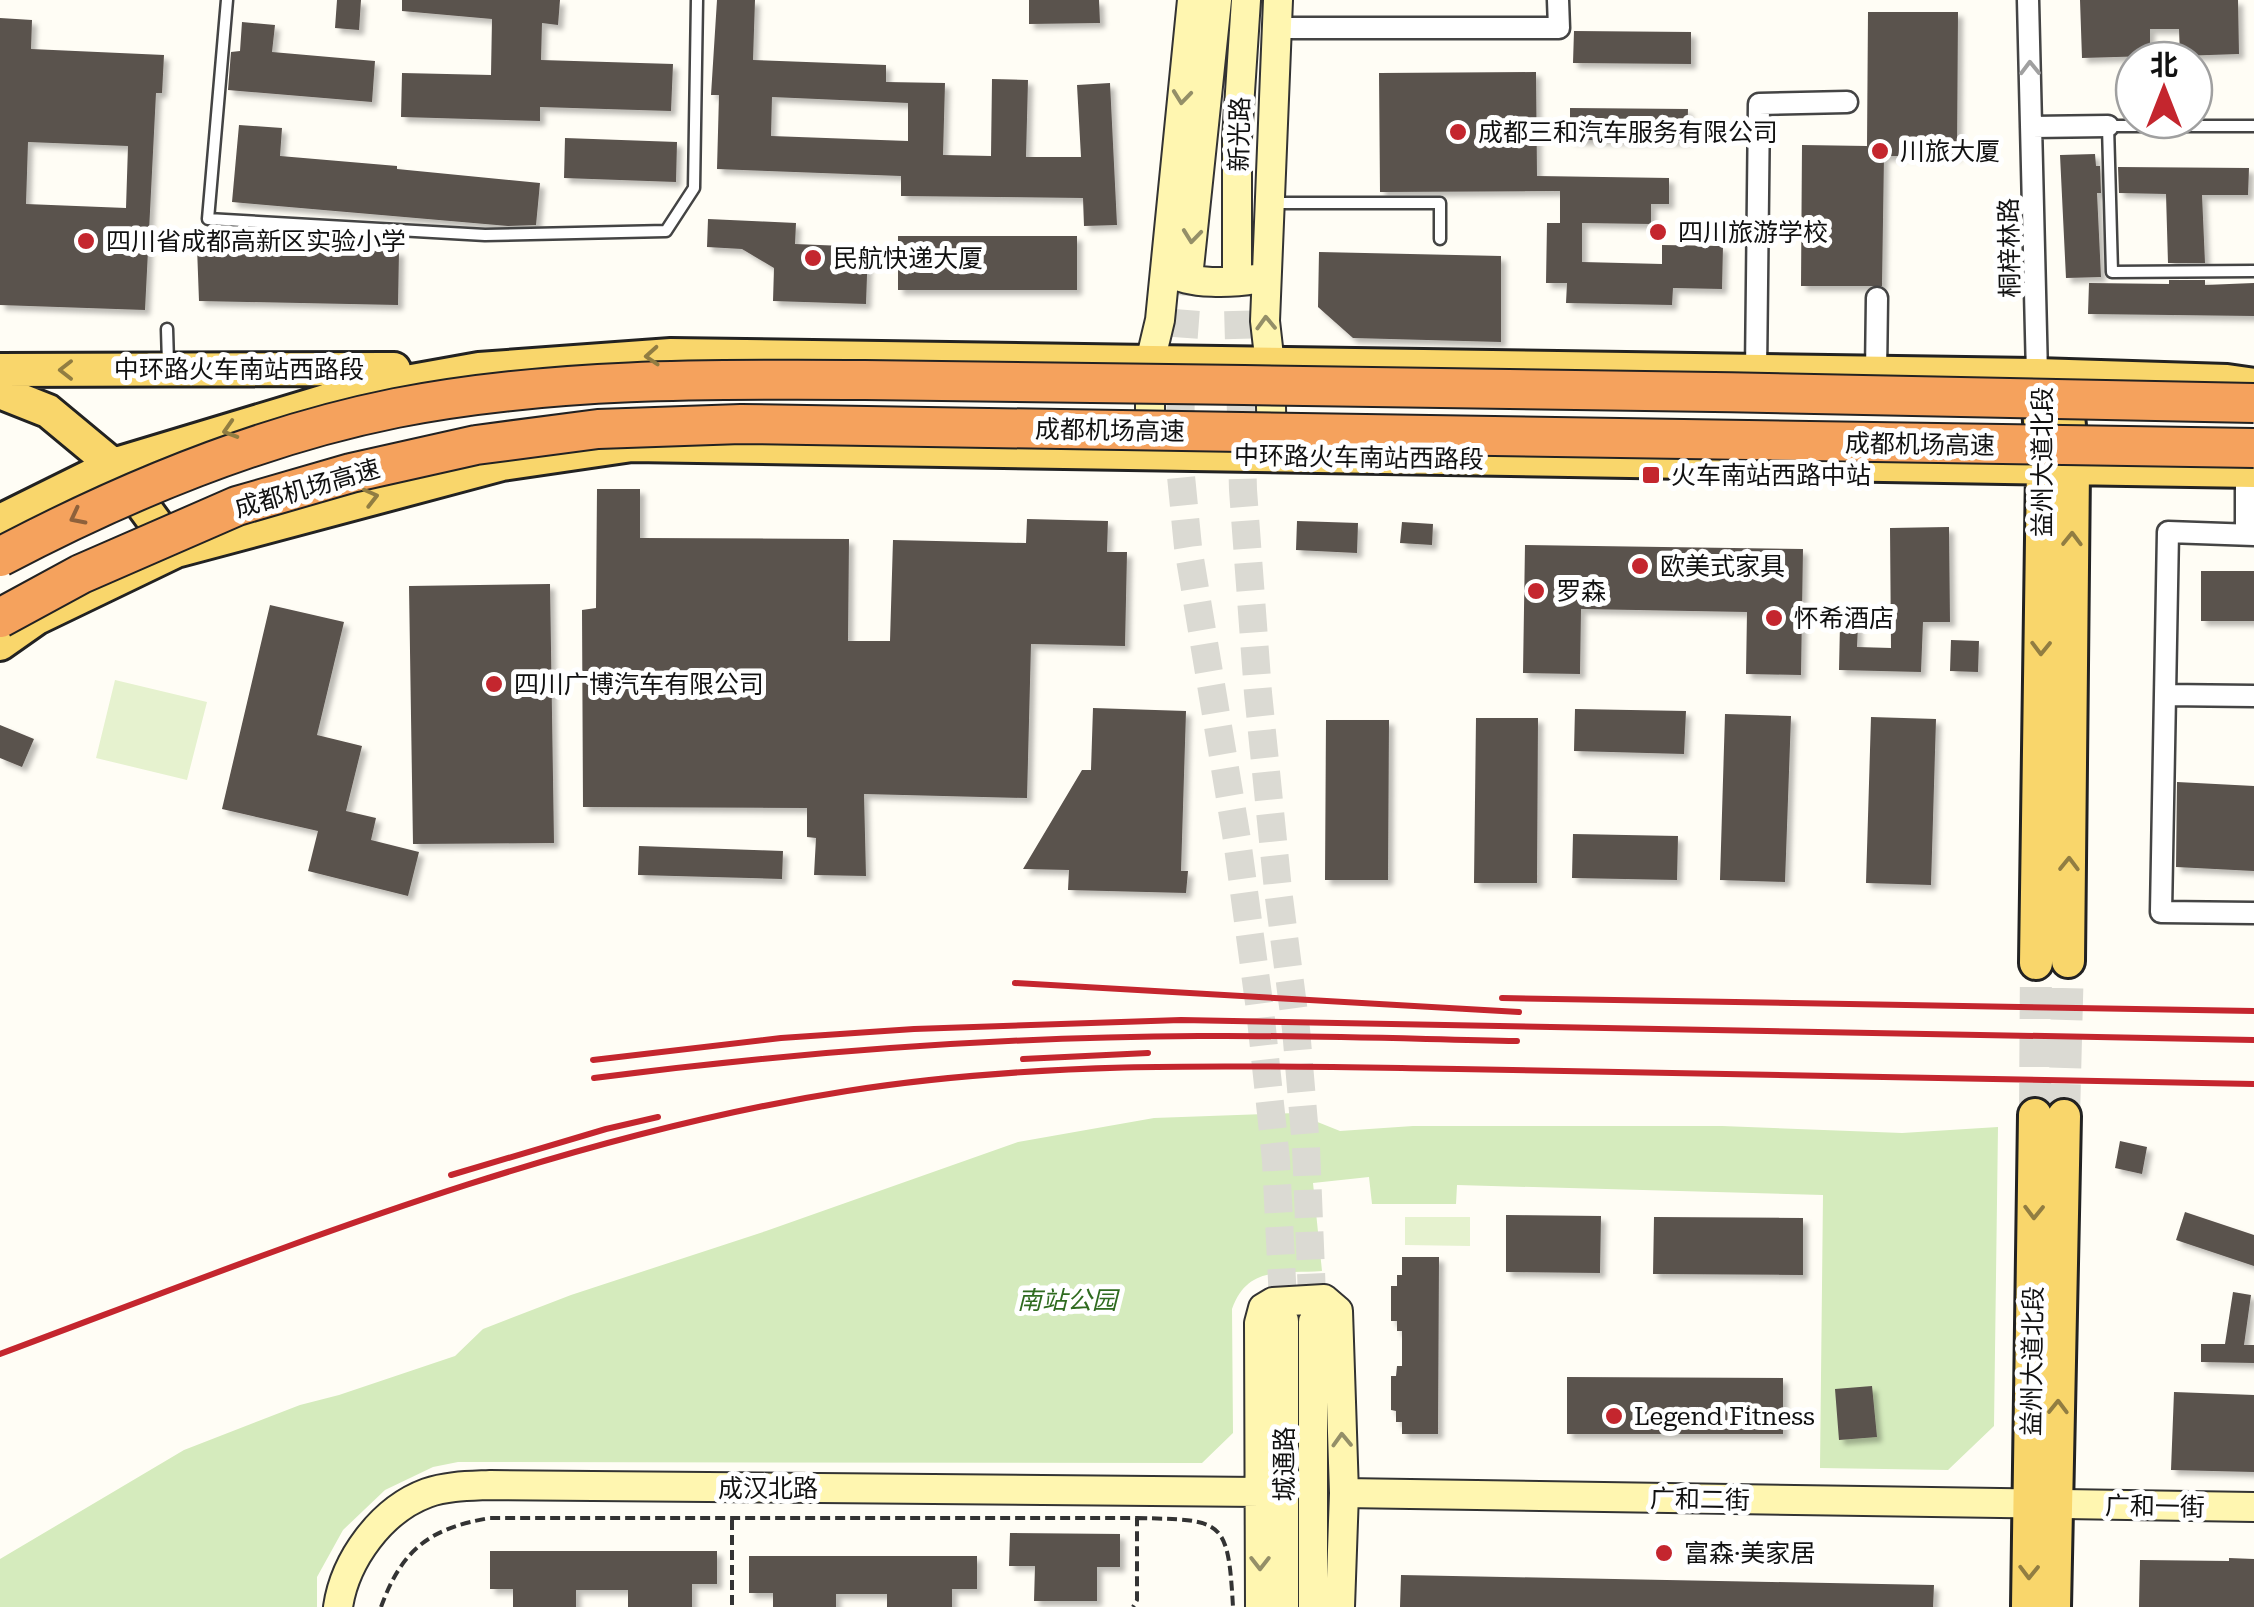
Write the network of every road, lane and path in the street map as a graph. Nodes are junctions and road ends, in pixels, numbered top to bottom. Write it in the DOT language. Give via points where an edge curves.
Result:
graph roads {
  1 [pos="227,0"];
  2 [pos="697,0"];
  3 [pos="1192,0"];
  4 [pos="1218,0"];
  5 [pos="1246,0"];
  6 [pos="1558,0"];
  7 [pos="2028,0"];
  8 [pos="1278,14"];
  9 [pos="1847,102"];
  10 [pos="2108,126"];
  11 [pos="2254,126"];
  12 [pos="2031,127"];
  13 [pos="1268,203"];
  14 [pos="1440,239"];
  15 [pos="1177,268"];
  16 [pos="1237,269"];
  17 [pos="2254,271"];
  18 [pos="1268,276"];
  19 [pos="1877,298"];
  20 [pos="168,329"];
  21 [pos="1150,362"];
  22 [pos="1270,364"];
  23 [pos="479,369"];
  24 [pos="0,370"];
  25 [pos="168,370"];
  26 [pos="1756,372"];
  27 [pos="1876,373"];
  28 [pos="2037,376"];
  29 [pos="2247,388"];
  30 [pos="0,392"];
  31 [pos="1150,454"];
  32 [pos="1272,455"];
  33 [pos="2251,463"];
  34 [pos="113,465"];
  35 [pos="2058,469"];
  36 [pos="0,522"];
  37 [pos="2250,534"];
  38 [pos="176,551"];
  39 [pos="0,557"];
  40 [pos="0,618"];
  41 [pos="0,644"];
  42 [pos="2165,696"];
  43 [pos="2254,696"];
  44 [pos="2254,913"];
  45 [pos="2052,962"];
  46 [pos="2050,1115"];
  47 [pos="1284,1322"];
  48 [pos="1313,1322"];
  49 [pos="1260,1492"];
  50 [pos="1344,1494"];
  51 [pos="2043,1504"];
  52 [pos="2254,1507"];
  53 [pos="1136,1518"];
  54 [pos="732,1520"];
  55 [pos="338,1607"];
  56 [pos="381,1607"];
  57 [pos="732,1607"];
  58 [pos="1133,1607"];
  59 [pos="1233,1607"];
  60 [pos="1260,1607"];
  61 [pos="1284,1607"];
  62 [pos="1313,1607"];
  63 [pos="1340,1607"];
  64 [pos="2028,1607"];
  65 [pos="2054,1607"];
  1 -- 2 [label="lane" via="208,220 485,235 666,231 694,188"];
  3 -- 15 [label="street, one-way"];
  4 -- 15 [label="street, one-way"];
  5 -- 16 [label="street, 新光路"];
  6 -- 8 [label="street" via="1558,28"];
  12 -- 7 [label="street, 桐梓林路, one-way"];
  8 -- 13 [label="street"];
  9 -- 26 [label="street" via="1759,104"];
  10 -- 11 [label="lane"];
  10 -- 12 [label="street"];
  10 -- 17 [label="lane" via="2112,272"];
  12 -- 28 [label="street, 桐梓林路"];
  13 -- 14 [label="lane" via="1440,203"];
  13 -- 18 [label="street"];
  15 -- 18 [label="street" via="1178,277 1203,280"];
  15 -- 21 [label="street"];
  22 -- 18 [label="street, one-way"];
  19 -- 27 [label="street"];
  20 -- 25 [label="lane"];
  21 -- 22 [label="main road, 中环路火车南站西路段"];
  21 -- 23 [label="main road, 中环路火车南站西路段, one-way" via="670,355"];
  21 -- 31 [label="street"];
  22 -- 26 [label="main road, 中环路火车南站西路段"];
  22 -- 32 [label="street"];
  23 -- 25 [label="main road, 中环路火车南站西路段"];
  23 -- 34 [label="main road, 中环路火车南站西路段, one-way" via="362,390"];
  25 -- 24 [label="main road, 中环路火车南站西路段, one-way"];
  26 -- 27 [label="main road, 中环路火车南站西路段"];
  27 -- 28 [label="main road, 中环路火车南站西路段"];
  28 -- 29 [label="main road, 中环路火车南站西路段"];
  28 -- 35 [label="main road, 益州大道北段"];
  29 -- 39 [label="highway, 成都机场高速, one-way, bridge" via="724,379 504,390 375,413 186,470 84,512"];
  30 -- 34 [label="main road" via="48,412"];
  31 -- 32 [label="main road, 中环路火车南站西路段"];
  38 -- 31 [label="main road, 中环路火车南站西路段, one-way" via="502,464 632,444"];
  32 -- 35 [label="main road, 中环路火车南站西路段"];
  33 -- 35 [label="main road, 中环路火车南站西路段"];
  33 -- 37 [label="street"];
  33 -- 40 [label="highway, 成都机场高速, bridge" via="741,424 598,428 476,444 236,506"];
  34 -- 36 [label="main road, 中环路火车南站西路段"];
  34 -- 38 [label="main road"];
  35 -- 45 [label="main road, 益州大道北段"];
  37 -- 42 [label="street" via="2168,532"];
  38 -- 41 [label="main road, 中环路火车南站西路段" via="38,618"];
  42 -- 43 [label="street"];
  42 -- 44 [label="street" via="2161,912"];
  46 -- 51 [label="main road, 益州大道北段"];
  47 -- 61 [label="street, 城通路"];
  48 -- 62 [label="street, 城通路"];
  50 -- 49 [label="street, one-way" via="1338,1311 1324,1299 1263,1308"];
  49 -- 55 [label="street, 成汉北路" via="456,1487 426,1494 374,1531 348,1572"];
  49 -- 60 [label="street, one-way"];
  50 -- 51 [label="street, 广和二街"];
  50 -- 63 [label="street"];
  51 -- 52 [label="street, 广和一街"];
  51 -- 64 [label="main road, 益州大道北段, one-way"];
  51 -- 65 [label="main road, 益州大道北段"];
  53 -- 54 [label="path"];
  53 -- 58 [label="path"];
  53 -- 59 [label="path" via="1194,1520 1215,1528 1228,1546"];
  54 -- 56 [label="path" via="490,1518 453,1524 418,1546 392,1576"];
  54 -- 57 [label="path"];
}
